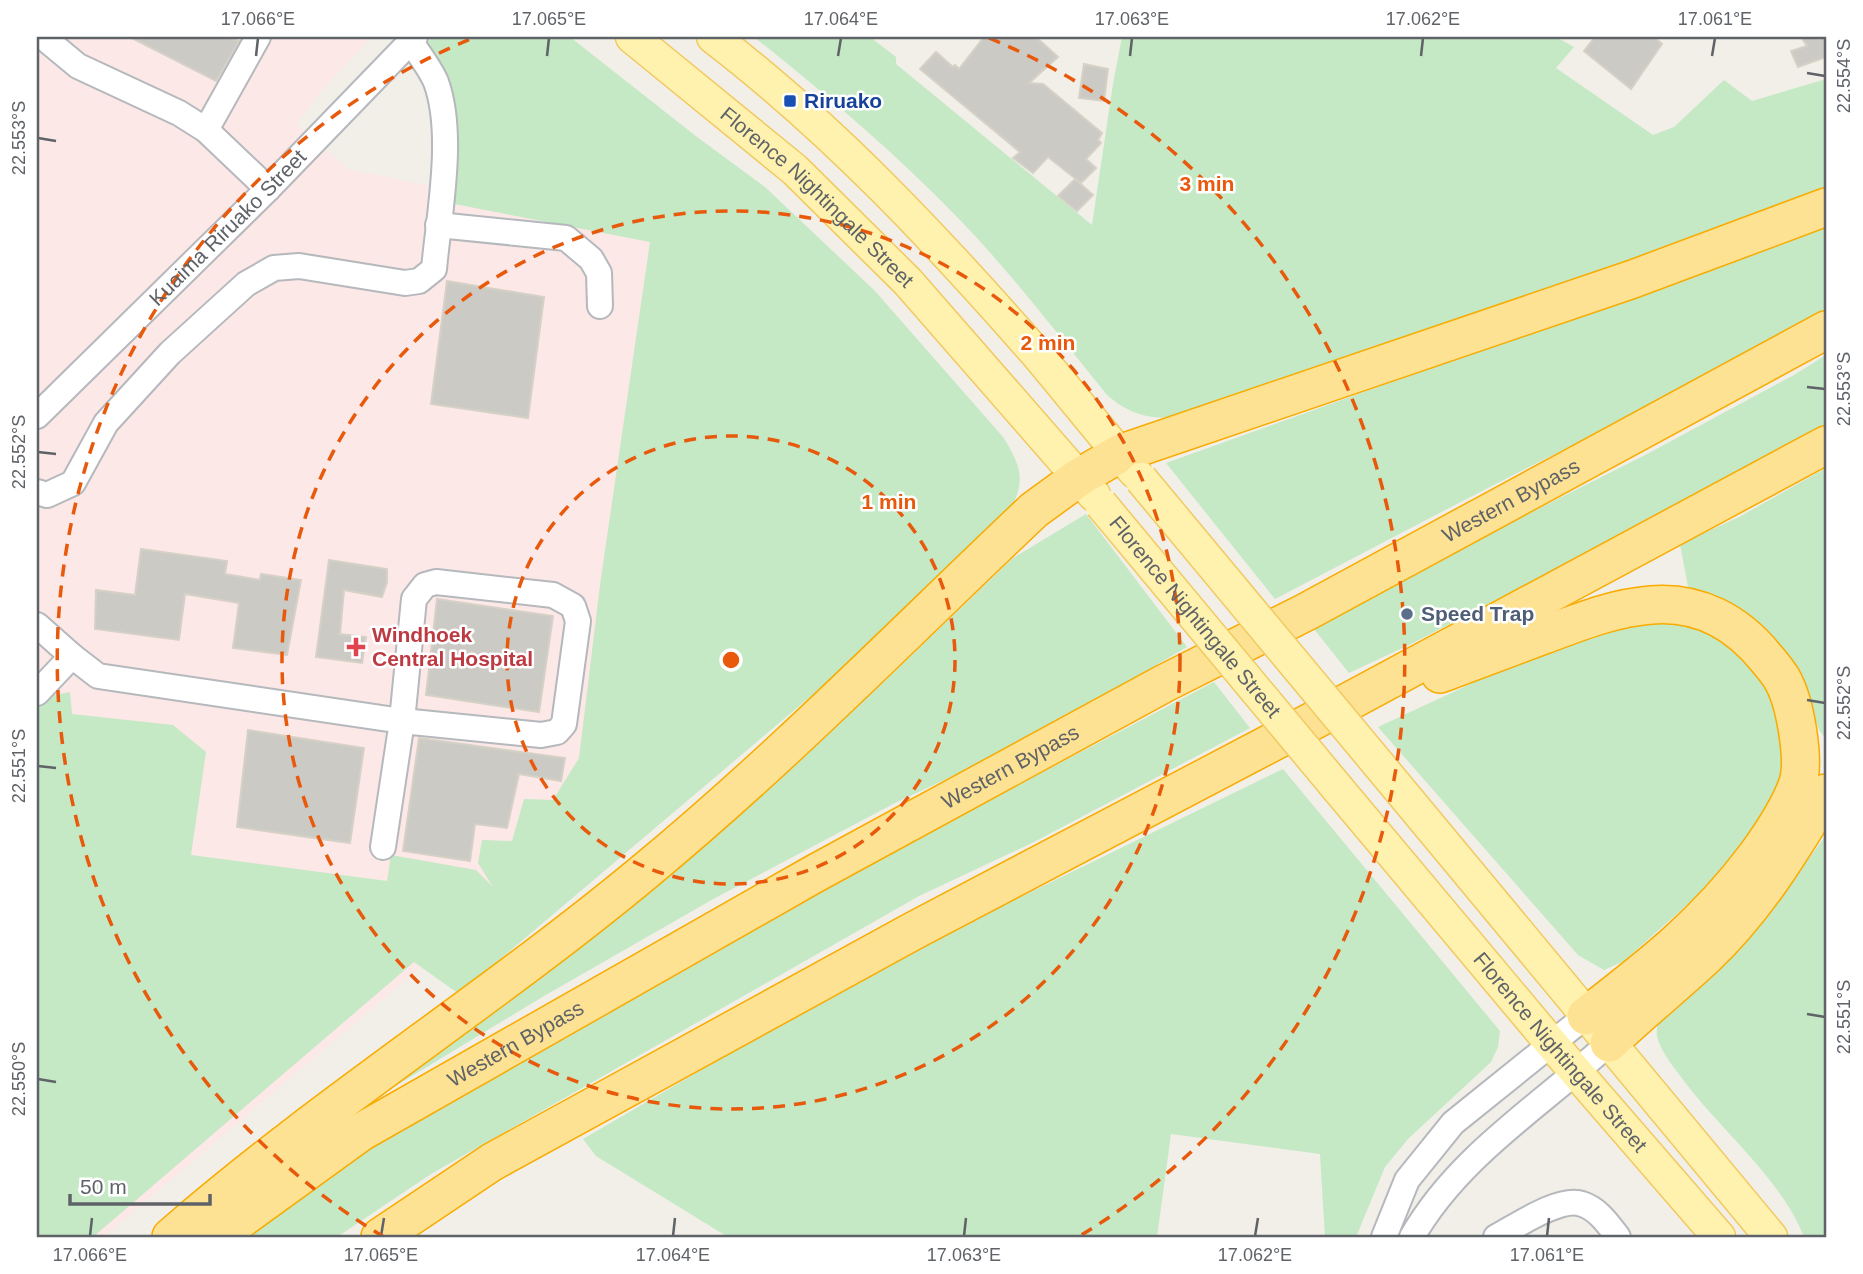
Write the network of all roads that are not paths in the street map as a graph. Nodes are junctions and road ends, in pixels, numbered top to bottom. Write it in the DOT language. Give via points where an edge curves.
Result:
graph roads {
  1 [pos="43,37"];
  2 [pos="258,37"];
  3 [pos="632,37"];
  4 [pos="713,37"];
  5 [pos="412,39"];
  6 [pos="206,130"];
  7 [pos="268,189"];
  8 [pos="1826,207"];
  9 [pos="438,225"];
  10 [pos="600,306"];
  11 [pos="1826,330"];
  12 [pos="37,416"];
  13 [pos="1826,445"];
  14 [pos="1130,466"];
  15 [pos="1090,491"];
  16 [pos="37,492"];
  17 [pos="37,625"];
  18 [pos="72,656"];
  19 [pos="37,694"];
  20 [pos="402,721"];
  21 [pos="1309,723"];
  22 [pos="1826,793"];
  23 [pos="383,847"];
  24 [pos="1598,1029"];
  25 [pos="1551,1043"];
  26 [pos="1576,1073"];
  27 [pos="171,1237"];
  28 [pos="216,1237"];
  29 [pos="380,1237"];
  30 [pos="1384,1237"];
  31 [pos="1412,1237"];
  32 [pos="1496,1237"];
  33 [pos="1618,1237"];
  34 [pos="1719,1237"];
  35 [pos="1771,1237"];
  1 -- 6 [label="street" via="78,66"];
  2 -- 6 [label="street"];
  3 -- 15 [label="main road, Florence Nightingale Street" via="795,170 908,282"];
  4 -- 14 [label="main road, Florence Nightingale Street" via="860,167 971,281"];
  5 -- 7 [label="street, Kuaima Riruako Street"];
  5 -- 9 [label="street" via="435,79 442,102 445,158"];
  6 -- 7 [label="street"];
  7 -- 12 [label="street, Kuaima Riruako Street"];
  8 -- 14 [label="highway"];
  9 -- 10 [label="street" via="566,238 591,258 599,274"];
  9 -- 16 [label="street" via="434,270 419,281 299,266 274,268 246,284 170,353 106,422 73,483 47,495"];
  11 -- 28 [label="highway, Western Bypass" via="814,874 361,1132"];
  13 -- 21 [label="highway"];
  14 -- 15 [label="highway"];
  14 -- 24 [label="main road, Florence Nightingale Street, bridge"];
  15 -- 25 [label="main road, Florence Nightingale Street, bridge"];
  15 -- 27 [label="highway" via="1034,510 733,795 643,872 544,952 239,1178"];
  17 -- 18 [label="street"];
  18 -- 19 [label="street"];
  18 -- 20 [label="street" via="98,676"];
  20 -- 20 [label="street" via="541,735 557,732 564,724 578,621 573,606 553,596 436,582 425,585 414,599"];
  20 -- 23 [label="street"];
  21 -- 24 [label="highway" via="1605,613 1653,605 1698,608 1747,638 1787,690 1800,741 1798,781 1773,832 1730,891 1661,958"];
  21 -- 29 [label="highway" via="915,930 492,1162"];
  22 -- 24 [label="highway" via="1775,874 1706,956"];
  24 -- 25 [label="street"];
  24 -- 26 [label="street"];
  24 -- 35 [label="main road, Florence Nightingale Street"];
  25 -- 26 [label="main road, Florence Nightingale Street"];
  25 -- 30 [label="street" via="1453,1123 1407,1180"];
  26 -- 31 [label="street" via="1468,1164"];
  26 -- 34 [label="main road, Florence Nightingale Street"];
  32 -- 33 [label="street" via="1569,1202 1583,1204 1602,1216"];
}
